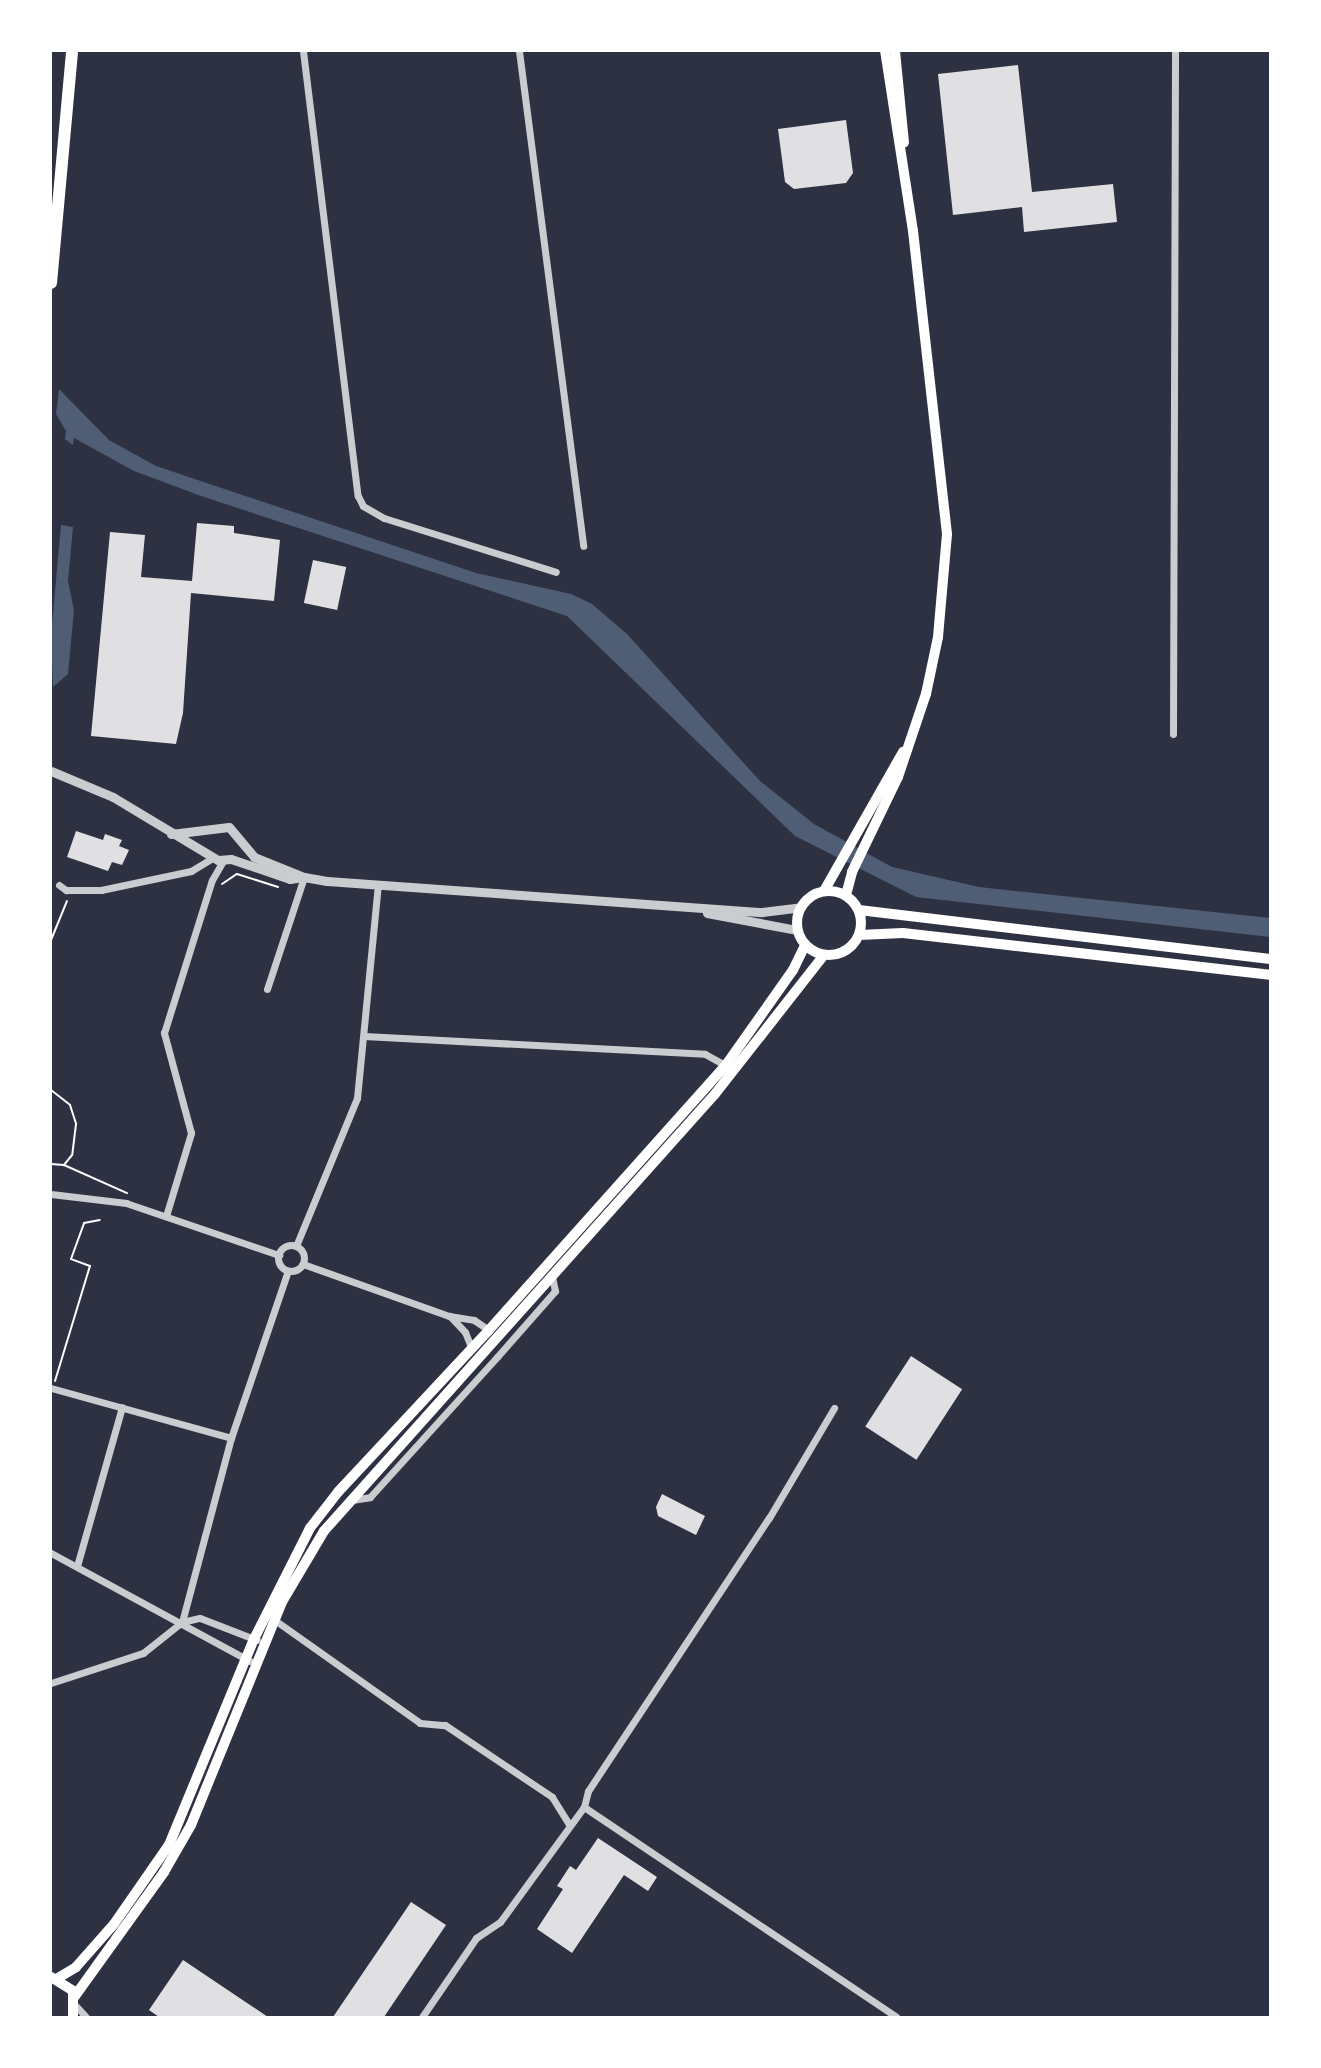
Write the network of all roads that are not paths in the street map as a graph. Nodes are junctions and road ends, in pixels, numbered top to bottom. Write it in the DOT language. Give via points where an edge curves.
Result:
graph roads {
  1 [pos="72,51"];
  2 [pos="303,51"];
  3 [pos="519,51"];
  4 [pos="886,51"];
  5 [pos="895,51"];
  6 [pos="1175,51"];
  7 [pos="904,170"];
  8 [pos="51,283"];
  9 [pos="583,546"];
  10 [pos="556,572"];
  11 [pos="1173,734"];
  12 [pos="913,738"];
  13 [pos="51,771"];
  14 [pos="211,831"];
  15 [pos="171,834"];
  16 [pos="240,843"];
  17 [pos="210,854"];
  18 [pos="227,860"];
  19 [pos="304,877"];
  20 [pos="59,885"];
  21 [pos="378,885"];
  22 [pos="824,891"];
  23 [pos="846,895"];
  24 [pos="661,905"];
  25 [pos="800,907"];
  26 [pos="859,910"];
  27 [pos="797,930"];
  28 [pos="859,935"];
  29 [pos="805,945"];
  30 [pos="824,955"];
  31 [pos="1270,959"];
  32 [pos="1270,975"];
  33 [pos="267,989"];
  34 [pos="364,1036"];
  35 [pos="730,1068"];
  36 [pos="51,1194"];
  37 [pos="166,1216"];
  38 [pos="296,1246"];
  39 [pos="279,1255"];
  40 [pos="303,1264"];
  41 [pos="288,1271"];
  42 [pos="552,1277"];
  43 [pos="449,1316"];
  44 [pos="492,1335"];
  45 [pos="505,1348"];
  46 [pos="472,1349"];
  47 [pos="52,1388"];
  48 [pos="122,1407"];
  49 [pos="834,1408"];
  50 [pos="231,1438"];
  51 [pos="348,1500"];
  52 [pos="51,1553"];
  53 [pos="77,1566"];
  54 [pos="275,1621"];
  55 [pos="182,1622"];
  56 [pos="254,1639"];
  57 [pos="266,1643"];
  58 [pos="245,1659"];
  59 [pos="257,1665"];
  60 [pos="51,1683"];
  61 [pos="584,1807"];
  62 [pos="568,1823"];
  63 [pos="55,1978"];
  64 [pos="74,2006"];
  65 [pos="86,2017"];
  66 [pos="422,2017"];
  67 [pos="896,2017"];
  1 -- 8 [label="highway"];
  2 -- 10 [label="street" via="358,496 363,506 384,518"];
  3 -- 9 [label="street"];
  4 -- 7 [label="main road"];
  5 -- 7 [label="main road"];
  6 -- 11 [label="street"];
  7 -- 12 [label="main road" via="947,534 939,637"];
  12 -- 22 [label="main road"];
  12 -- 23 [label="main road" via="852,872"];
  13 -- 15 [label="street" via="95,788"];
  14 -- 15 [label="street"];
  14 -- 16 [label="street" via="229,827"];
  14 -- 17 [label="street"];
  15 -- 17 [label="street"];
  16 -- 18 [label="street"];
  16 -- 19 [label="street" via="254,857"];
  17 -- 18 [label="street"];
  17 -- 20 [label="street" via="185,873 72,891"];
  18 -- 19 [label="street" via="269,875"];
  18 -- 37 [label="street" via="212,880 164,1033 191,1133"];
  19 -- 21 [label="street"];
  19 -- 33 [label="street"];
  21 -- 24 [label="street"];
  21 -- 34 [label="street"];
  22 -- 23 [label="main road"];
  22 -- 25 [label="main road"];
  23 -- 26 [label="main road"];
  24 -- 25 [label="street" via="762,912"];
  24 -- 27 [label="street"];
  25 -- 27 [label="main road"];
  26 -- 28 [label="main road"];
  26 -- 31 [label="main road"];
  27 -- 29 [label="main road"];
  28 -- 30 [label="main road" via="845,951"];
  28 -- 32 [label="main road" via="903,933"];
  29 -- 30 [label="main road"];
  29 -- 35 [label="main road"];
  30 -- 35 [label="main road"];
  34 -- 35 [label="street" via="705,1054"];
  34 -- 38 [label="street" via="357,1098"];
  35 -- 42 [label="main road"];
  35 -- 44 [label="main road"];
  36 -- 37 [label="street" via="126,1203"];
  37 -- 39 [label="street"];
  38 -- 39 [label="street" via="287,1246"];
  38 -- 40 [label="street" via="303,1251"];
  39 -- 41 [label="street" via="279,1263"];
  40 -- 41 [label="street"];
  40 -- 43 [label="street"];
  41 -- 50 [label="street"];
  42 -- 44 [label="main road"];
  42 -- 45 [label="street" via="555,1291"];
  43 -- 44 [label="street" via="474,1320"];
  43 -- 46 [label="street" via="465,1332"];
  44 -- 45 [label="street"];
  44 -- 46 [label="main road"];
  44 -- 51 [label="main road"];
  45 -- 51 [label="street" via="370,1497"];
  46 -- 56 [label="main road" via="324,1510 290,1563"];
  47 -- 48 [label="street"];
  48 -- 50 [label="street"];
  48 -- 53 [label="street"];
  49 -- 61 [label="street" via="769,1518 588,1791"];
  50 -- 55 [label="street"];
  51 -- 54 [label="main road" via="303,1563"];
  52 -- 53 [label="street"];
  53 -- 55 [label="street"];
  54 -- 57 [label="main road"];
  54 -- 62 [label="street" via="420,1724 444,1726 552,1797"];
  55 -- 56 [label="street" via="200,1618"];
  55 -- 58 [label="street" via="192,1632"];
  55 -- 60 [label="street" via="143,1653"];
  56 -- 57 [label="street"];
  56 -- 58 [label="main road"];
  57 -- 59 [label="main road"];
  58 -- 59 [label="street"];
  58 -- 63 [label="main road" via="189,1802 158,1864 93,1949"];
  59 -- 64 [label="main road" via="177,1851"];
  61 -- 62 [label="street"];
  61 -- 67 [label="street"];
  62 -- 66 [label="street" via="500,1922 476,1938"];
  63 -- 64 [label="main road"];
  64 -- 65 [label="street"];
}
